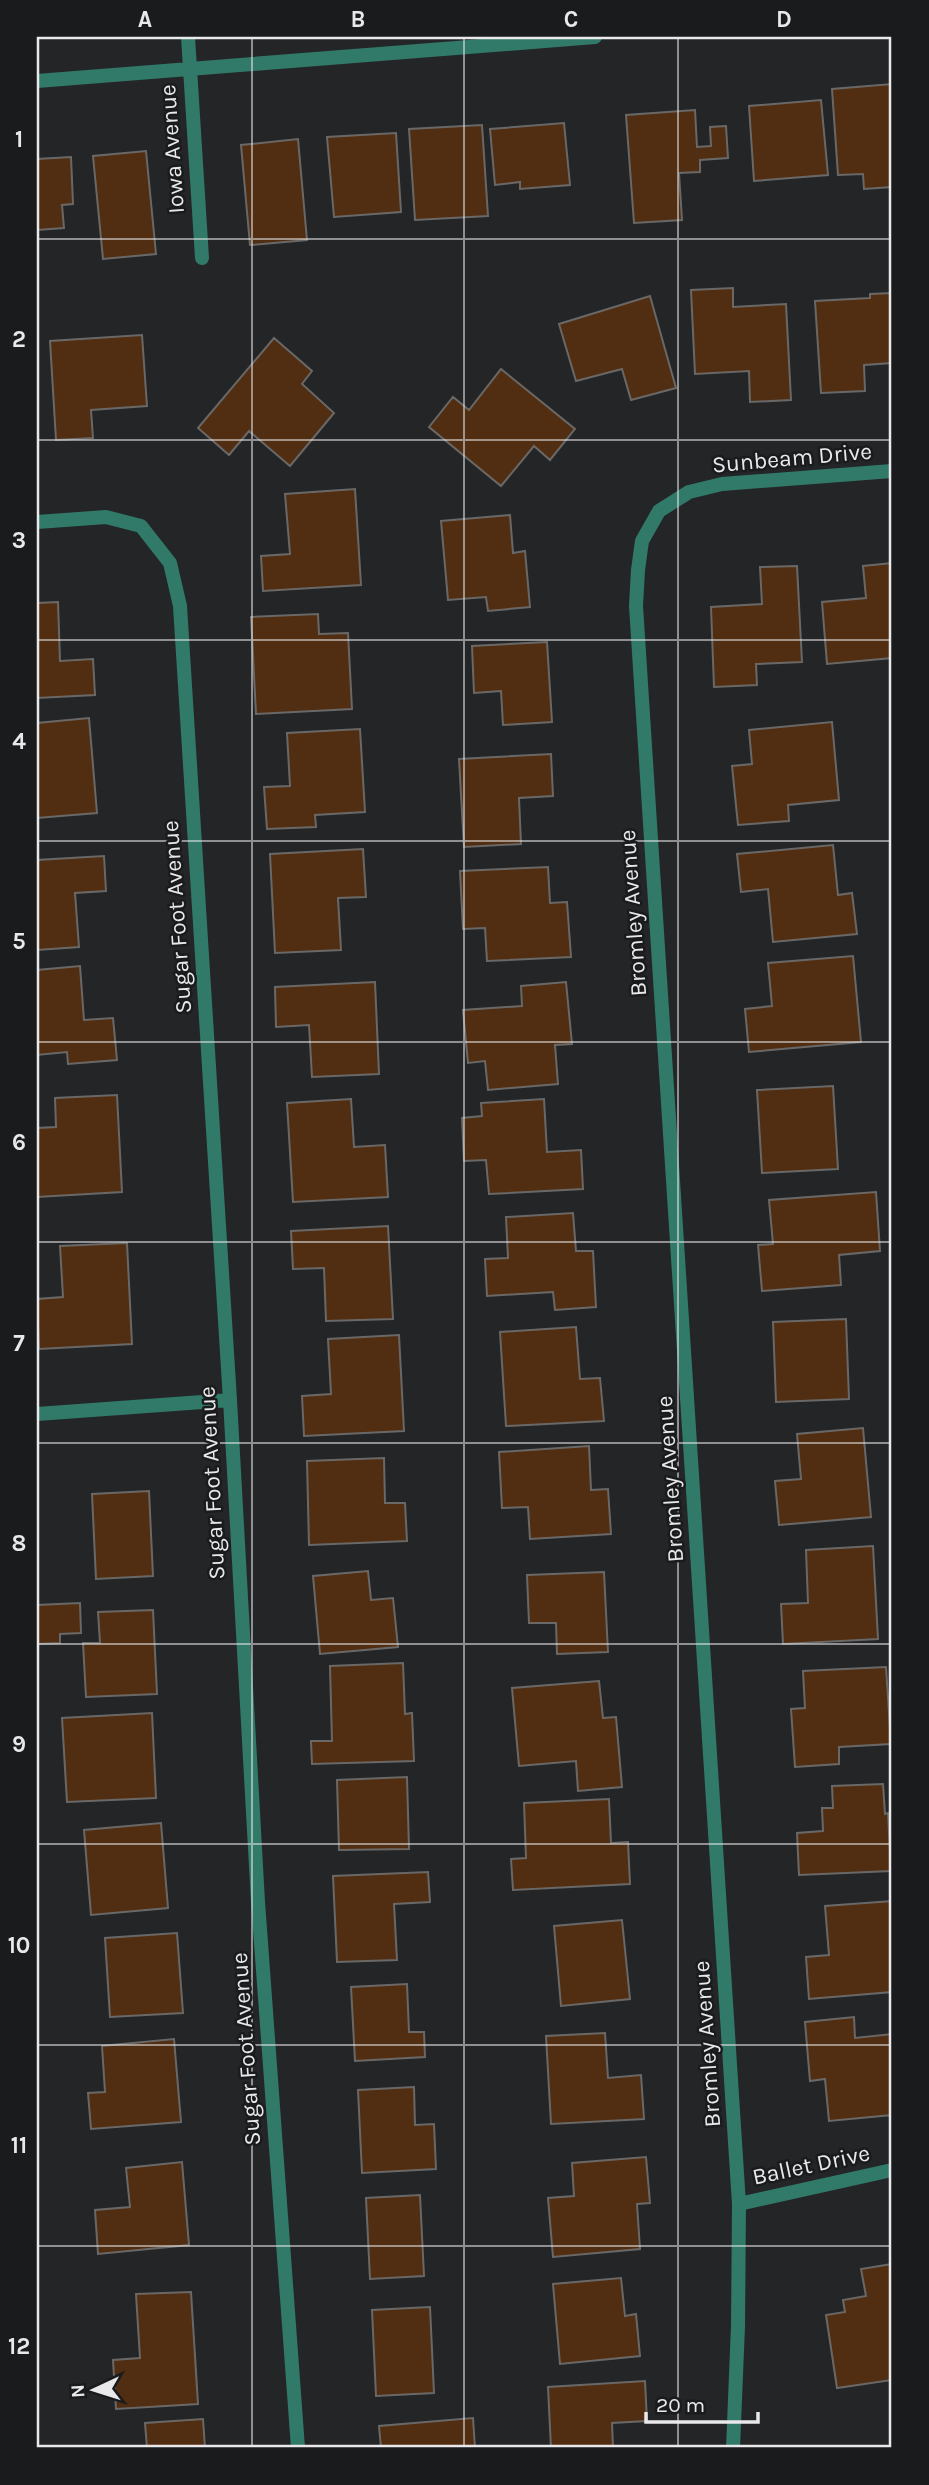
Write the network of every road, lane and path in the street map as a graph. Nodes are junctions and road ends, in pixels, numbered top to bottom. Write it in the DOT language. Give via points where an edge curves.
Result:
graph roads {
  1 [pos="188,37"];
  2 [pos="595,37"];
  3 [pos="190,69"];
  4 [pos="37,81"];
  5 [pos="202,258"];
  6 [pos="892,471"];
  7 [pos="659,511"];
  8 [pos="37,522"];
  9 [pos="230,1400"];
  10 [pos="37,1414"];
  11 [pos="892,2171"];
  12 [pos="739,2204"];
  13 [pos="298,2448"];
  14 [pos="733,2448"];
  1 -- 3 [label="street, Iowa Avenue"];
  2 -- 3 [label="street"];
  3 -- 4 [label="street"];
  3 -- 5 [label="street, Iowa Avenue"];
  6 -- 7 [label="street, Sunbeam Drive" via="722,484 689,492"];
  7 -- 12 [label="street, Bromley Avenue" via="642,541 636,606"];
  8 -- 9 [label="street, Sugar Foot Avenue" via="106,517 141,526 170,563 180,606"];
  9 -- 10 [label="street"];
  9 -- 13 [label="street, Sugar Foot Avenue" via="258,1902"];
  11 -- 12 [label="street, Ballet Drive"];
  12 -- 14 [label="street, Bromley Avenue"];
}
